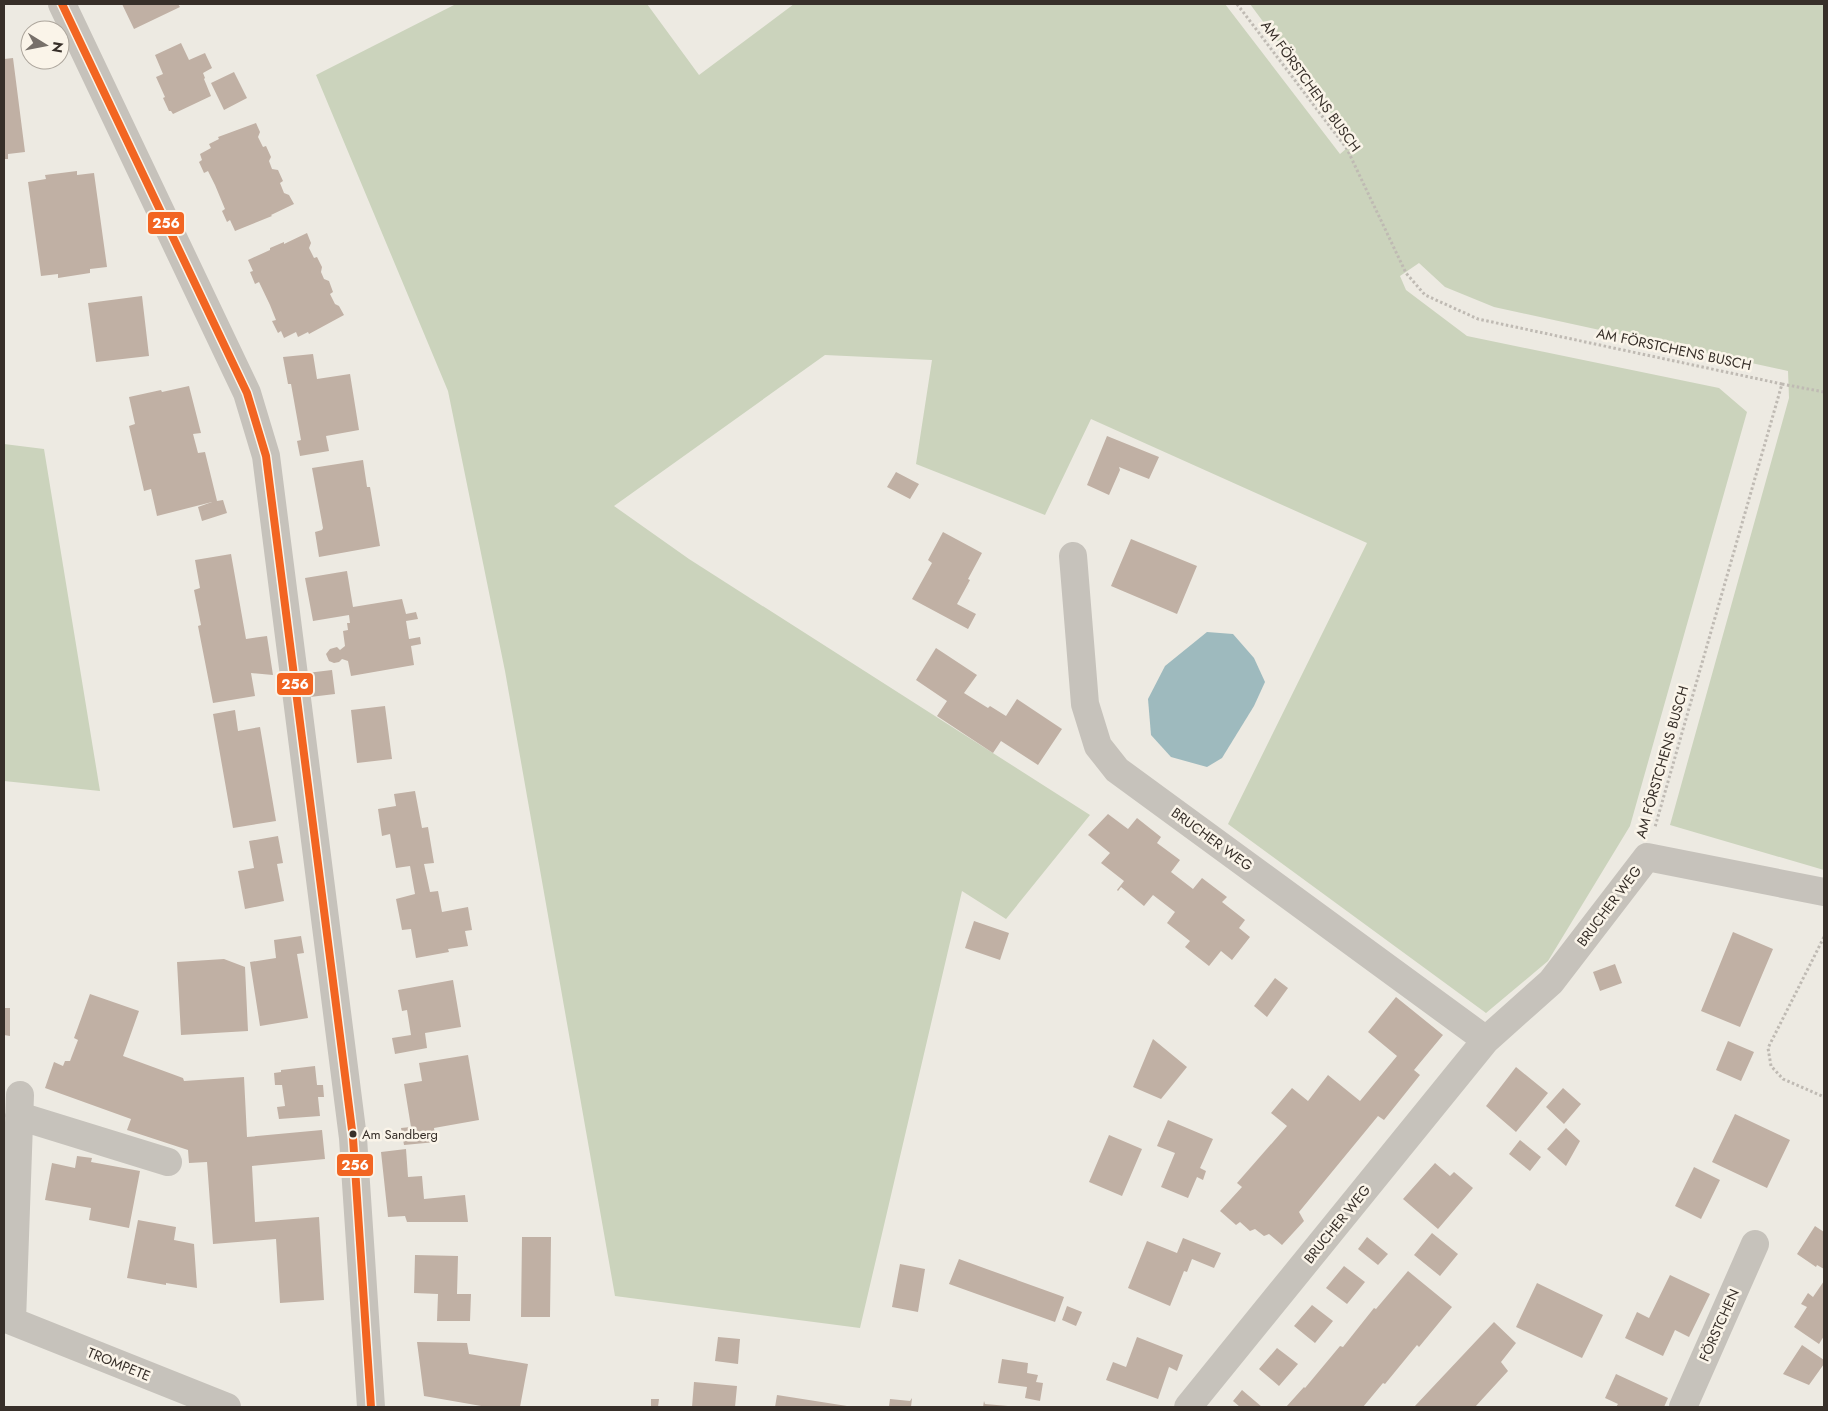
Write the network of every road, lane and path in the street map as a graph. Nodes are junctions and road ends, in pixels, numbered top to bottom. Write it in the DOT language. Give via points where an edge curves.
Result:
graph roads {
  1 [pos="62,4"];
  2 [pos="1236,4"];
  3 [pos="1782,384"];
  4 [pos="1824,392"];
  5 [pos="1074,556"];
  6 [pos="1646,857"];
  7 [pos="1824,892"];
  8 [pos="1824,937"];
  9 [pos="1486,1040"];
  10 [pos="1824,1096"];
  11 [pos="168,1162"];
  12 [pos="1755,1244"];
  13 [pos="8,1320"];
  14 [pos="227,1407"];
  15 [pos="371,1407"];
  16 [pos="1188,1407"];
  17 [pos="1683,1407"];
  1 -- 15 [label="street" via="247,393 266,456 353,1138"];
  2 -- 3 [label="path, AM FÖRSTCHENS BUSCH" via="1347,149 1406,273 1424,295 1478,319"];
  3 -- 4 [label="path"];
  3 -- 6 [label="path, AM FÖRSTCHENS BUSCH"];
  5 -- 9 [label="street, BRUCHER WEG" via="1085,704 1098,746 1117,770"];
  6 -- 7 [label="street, BRUCHER WEG"];
  6 -- 9 [label="street, BRUCHER WEG" via="1551,982"];
  8 -- 10 [label="path" via="1768,1048 1771,1066 1783,1079"];
  9 -- 16 [label="street, BRUCHER WEG"];
  11 -- 13 [label="street, TROMPETE" via="19,1106"];
  12 -- 17 [label="street, FÖRSTCHEN"];
  13 -- 14 [label="street, TROMPETE"];
}
